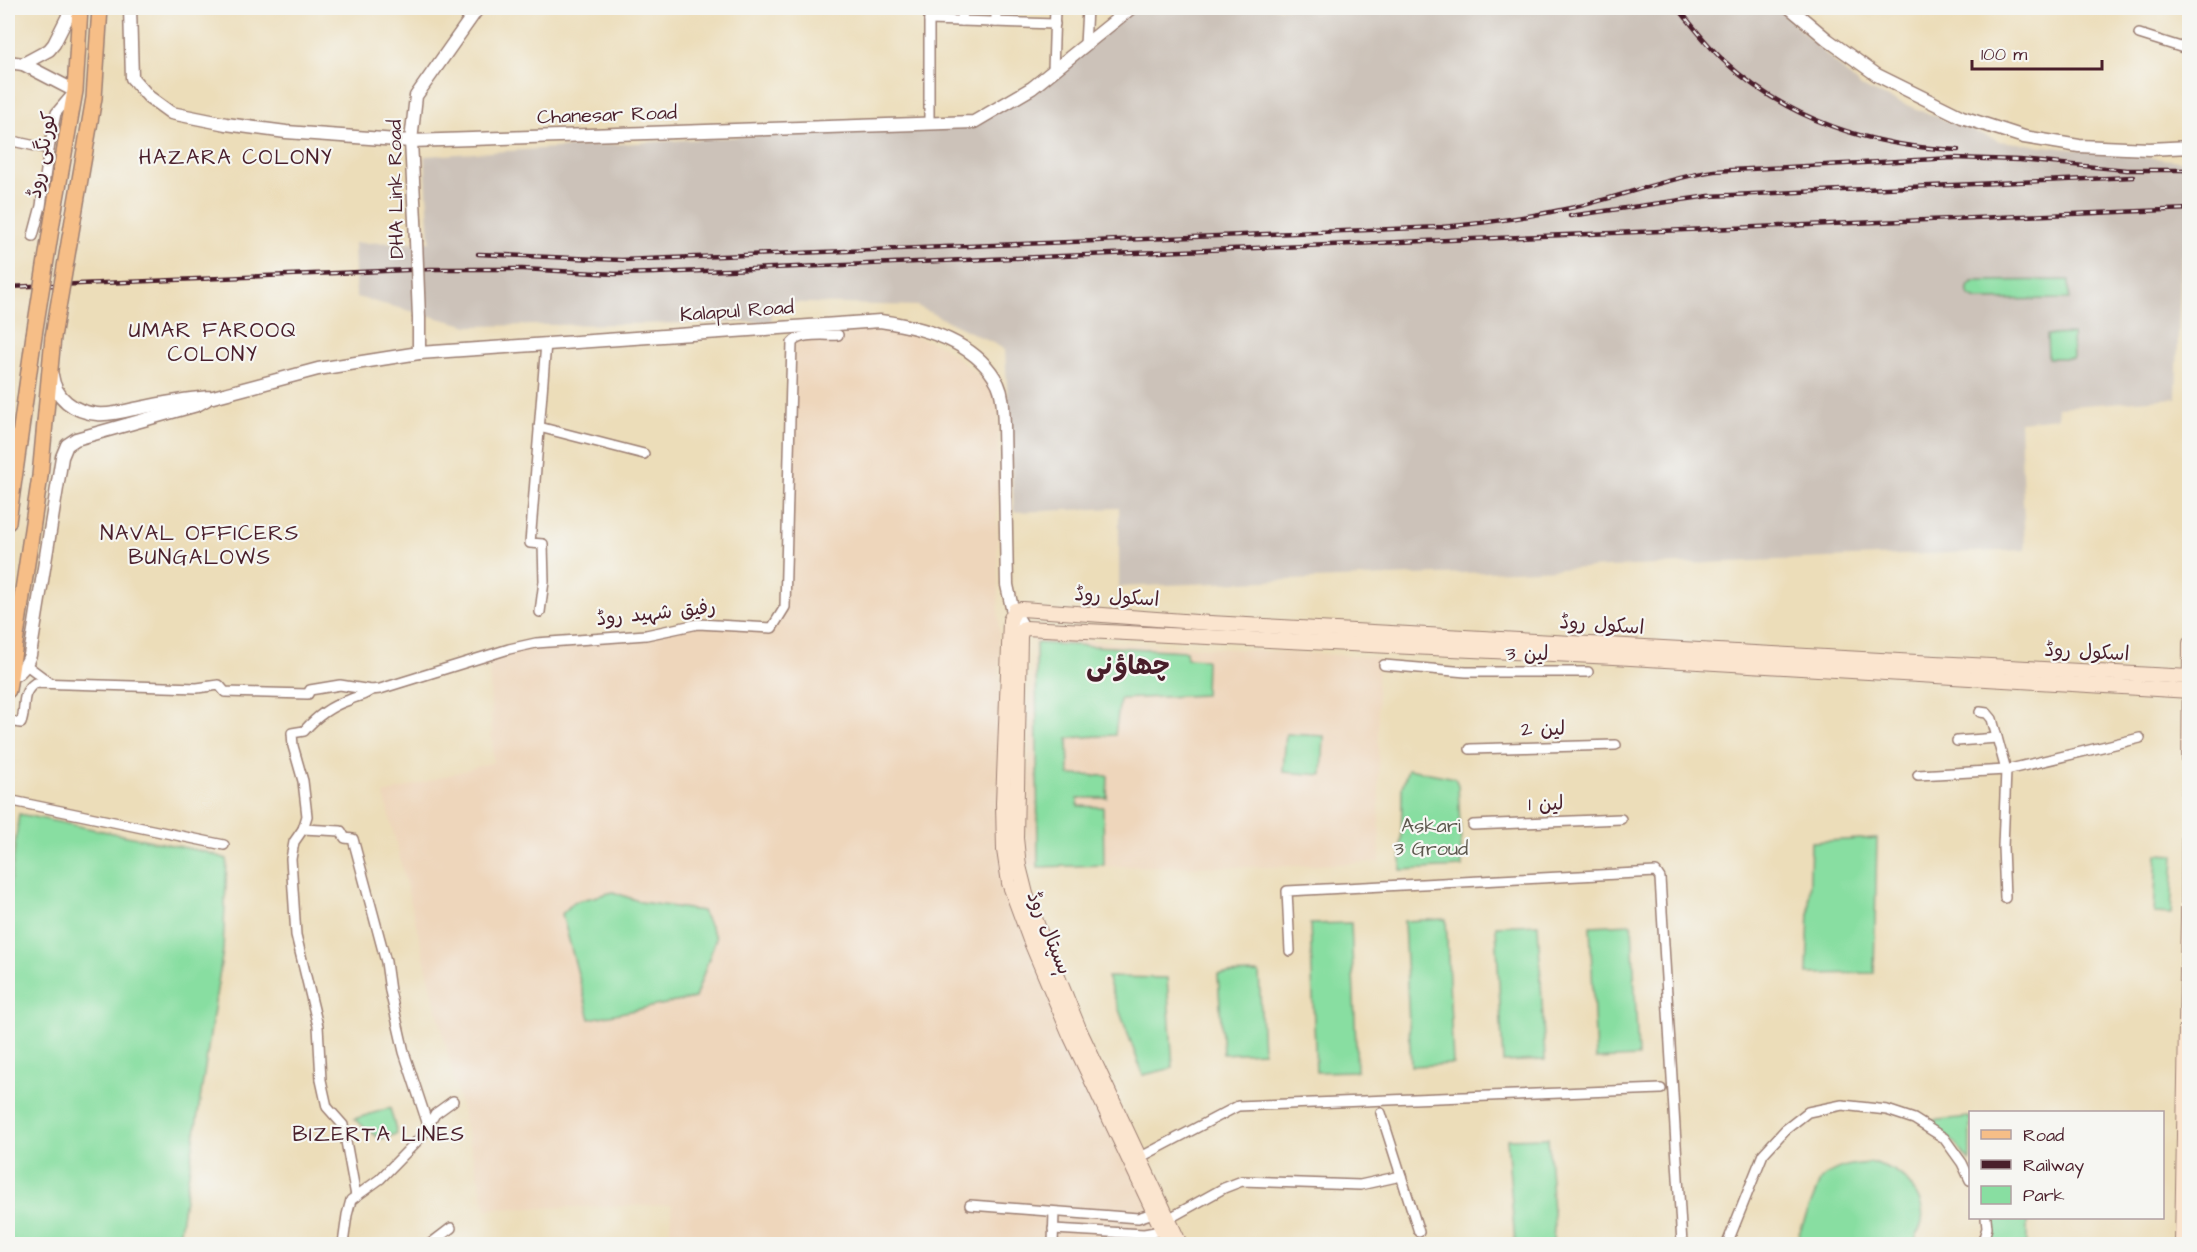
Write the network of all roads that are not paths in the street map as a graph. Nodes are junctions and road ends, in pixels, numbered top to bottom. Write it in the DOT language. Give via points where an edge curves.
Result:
graph roads {
  1 [pos="72,8"];
  2 [pos="80,8"];
  3 [pos="100,8"];
  4 [pos="130,8"];
  5 [pos="478,8"];
  6 [pos="929,8"];
  7 [pos="963,8"];
  8 [pos="996,8"];
  9 [pos="1055,8"];
  10 [pos="1087,8"];
  11 [pos="1131,8"];
  12 [pos="1790,8"];
  13 [pos="1117,14"];
  14 [pos="929,20"];
  15 [pos="963,21"];
  16 [pos="996,22"];
  17 [pos="1054,24"];
  18 [pos="2139,34"];
  19 [pos="1085,45"];
  20 [pos="2190,50"];
  21 [pos="8,62"];
  22 [pos="24,64"];
  23 [pos="1053,71"];
  24 [pos="75,91"];
  25 [pos="928,124"];
  26 [pos="8,140"];
  27 [pos="411,141"];
  28 [pos="2190,147"];
  29 [pos="49,149"];
  30 [pos="33,236"];
  31 [pos="838,335"];
  32 [pos="546,343"];
  33 [pos="419,353"];
  34 [pos="51,362"];
  35 [pos="213,397"];
  36 [pos="539,427"];
  37 [pos="644,454"];
  38 [pos="8,522"];
  39 [pos="540,612"];
  40 [pos="1013,612"];
  41 [pos="1024,628"];
  42 [pos="1376,639"];
  43 [pos="2190,642"];
  44 [pos="25,664"];
  45 [pos="1384,665"];
  46 [pos="1588,672"];
  47 [pos="8,681"];
  48 [pos="49,682"];
  49 [pos="2189,684"];
  50 [pos="371,690"];
  51 [pos="1980,712"];
  52 [pos="8,721"];
  53 [pos="1997,738"];
  54 [pos="2140,738"];
  55 [pos="1957,741"];
  56 [pos="1616,745"];
  57 [pos="1470,749"];
  58 [pos="2006,770"];
  59 [pos="1918,775"];
  60 [pos="8,800"];
  61 [pos="1621,819"];
  62 [pos="1473,825"];
  63 [pos="303,829"];
  64 [pos="224,845"];
  65 [pos="2004,898"];
  66 [pos="2189,928"];
  67 [pos="1290,951"];
  68 [pos="1661,1089"];
  69 [pos="453,1101"];
  70 [pos="1382,1113"];
  71 [pos="429,1125"];
  72 [pos="1139,1158"];
  73 [pos="1401,1176"];
  74 [pos="1969,1176"];
  75 [pos="356,1197"];
  76 [pos="970,1205"];
  77 [pos="1054,1212"];
  78 [pos="1153,1213"];
  79 [pos="1986,1219"];
  80 [pos="1165,1225"];
  81 [pos="451,1228"];
  82 [pos="1053,1228"];
  83 [pos="1419,1232"];
  84 [pos="343,1245"];
  85 [pos="430,1245"];
  86 [pos="1053,1245"];
  87 [pos="1169,1245"];
  88 [pos="1180,1245"];
  89 [pos="1682,1245"];
  90 [pos="1727,1245"];
  91 [pos="1982,1245"];
  92 [pos="2182,1245"];
  1 -- 22 [label="street" via="49,50"];
  2 -- 24 [label="main road, کورنگی روڈ"];
  3 -- 34 [label="main road, bridge" via="94,98"];
  4 -- 27 [label="street, Chanesar Road" via="132,78 171,113 286,132"];
  5 -- 27 [label="street, DHA Link Road" via="416,96"];
  6 -- 14 [label="street"];
  7 -- 15 [label="street"];
  8 -- 16 [label="street"];
  9 -- 17 [label="street"];
  10 -- 19 [label="street"];
  11 -- 13 [label="street, Chanesar Road"];
  12 -- 28 [label="street" via="1877,75 1962,117 2024,137 2079,146"];
  13 -- 19 [label="street, Chanesar Road"];
  14 -- 15 [label="street"];
  14 -- 25 [label="street"];
  15 -- 16 [label="street"];
  16 -- 17 [label="street"];
  17 -- 23 [label="street"];
  18 -- 20 [label="street"];
  19 -- 23 [label="street, Chanesar Road"];
  21 -- 22 [label="street"];
  22 -- 24 [label="street"];
  23 -- 25 [label="street, Chanesar Road" via="974,122"];
  24 -- 29 [label="street" via="56,113"];
  24 -- 38 [label="main road, کورنگی روڈ, bridge" via="34,335"];
  25 -- 27 [label="street, Chanesar Road"];
  26 -- 29 [label="street"];
  27 -- 33 [label="street, DHA Link Road, bridge"];
  29 -- 30 [label="street"];
  31 -- 50 [label="street, رفیق شہید روڈ" via="800,337 792,343 785,607 772,628 698,624 646,635 536,643"];
  32 -- 33 [label="street, Kalapul Road"];
  32 -- 36 [label="street"];
  32 -- 40 [label="street, Kalapul Road" via="880,321 906,325 953,342 990,372 1003,403 1005,560"];
  33 -- 35 [label="street, Kalapul Road" via="318,369"];
  34 -- 35 [label="street" via="53,380 62,398 70,406 94,414"];
  34 -- 47 [label="main road" via="40,476"];
  35 -- 44 [label="street" via="76,439 65,449 30,655"];
  36 -- 37 [label="street"];
  36 -- 39 [label="street" via="530,543 543,544"];
  40 -- 41 [label="street, Kalapul Road"];
  40 -- 42 [label="main road, اسکول روڈ" via="1022,609"];
  40 -- 78 [label="main road, ہسپتال روڈ" via="1009,631 1003,803 1009,883 1070,1035"];
  41 -- 42 [label="main road, اسکول روڈ"];
  41 -- 72 [label="main road, ہسپتال روڈ" via="1020,637 1016,838 1019,866 1026,894 1076,1021"];
  42 -- 49 [label="main road, اسکول روڈ"];
  43 -- 49 [label="main road"];
  44 -- 47 [label="street"];
  44 -- 48 [label="street"];
  45 -- 46 [label="street, لین 3" via="1466,672"];
  48 -- 50 [label="street, رفیق شہید روڈ" via="197,688 219,685 225,692 308,694 310,690 340,685"];
  48 -- 52 [label="street" via="35,683 27,690 21,723"];
  49 -- 66 [label="main road"];
  50 -- 63 [label="street" via="334,707 304,731 292,732 307,816"];
  51 -- 53 [label="street" via="1992,719"];
  53 -- 55 [label="street"];
  53 -- 58 [label="street"];
  54 -- 58 [label="street"];
  56 -- 57 [label="street, لین 2"];
  58 -- 59 [label="street"];
  58 -- 65 [label="street"];
  60 -- 64 [label="street"];
  61 -- 62 [label="street, لین 1"];
  63 -- 71 [label="street" via="341,831 345,838 353,839 386,962 404,1052"];
  63 -- 75 [label="street" via="294,842 291,859 296,935 318,1025 321,1080 327,1107 343,1125"];
  66 -- 92 [label="main road"];
  67 -- 89 [label="street" via="1287,891 1656,872 1660,878"];
  68 -- 72 [label="street" via="1238,1106"];
  69 -- 71 [label="street" via="435,1114"];
  70 -- 73 [label="street"];
  71 -- 75 [label="street" via="390,1169"];
  72 -- 80 [label="main road, ہسپتال روڈ"];
  73 -- 80 [label="street" via="1360,1185 1242,1180"];
  73 -- 83 [label="street"];
  74 -- 90 [label="street" via="1944,1138 1914,1119 1887,1110 1842,1105 1808,1113 1763,1154"];
  75 -- 84 [label="street" via="346,1215"];
  76 -- 77 [label="street"];
  77 -- 78 [label="street" via="1138,1218"];
  77 -- 82 [label="street"];
  78 -- 80 [label="main road, ہسپتال روڈ"];
  79 -- 91 [label="street"];
  80 -- 82 [label="street" via="1144,1234"];
  80 -- 87 [label="main road, ہسپتال روڈ"];
  80 -- 88 [label="main road, ہسپتال روڈ"];
  81 -- 85 [label="street"];
  82 -- 86 [label="street"];
}
